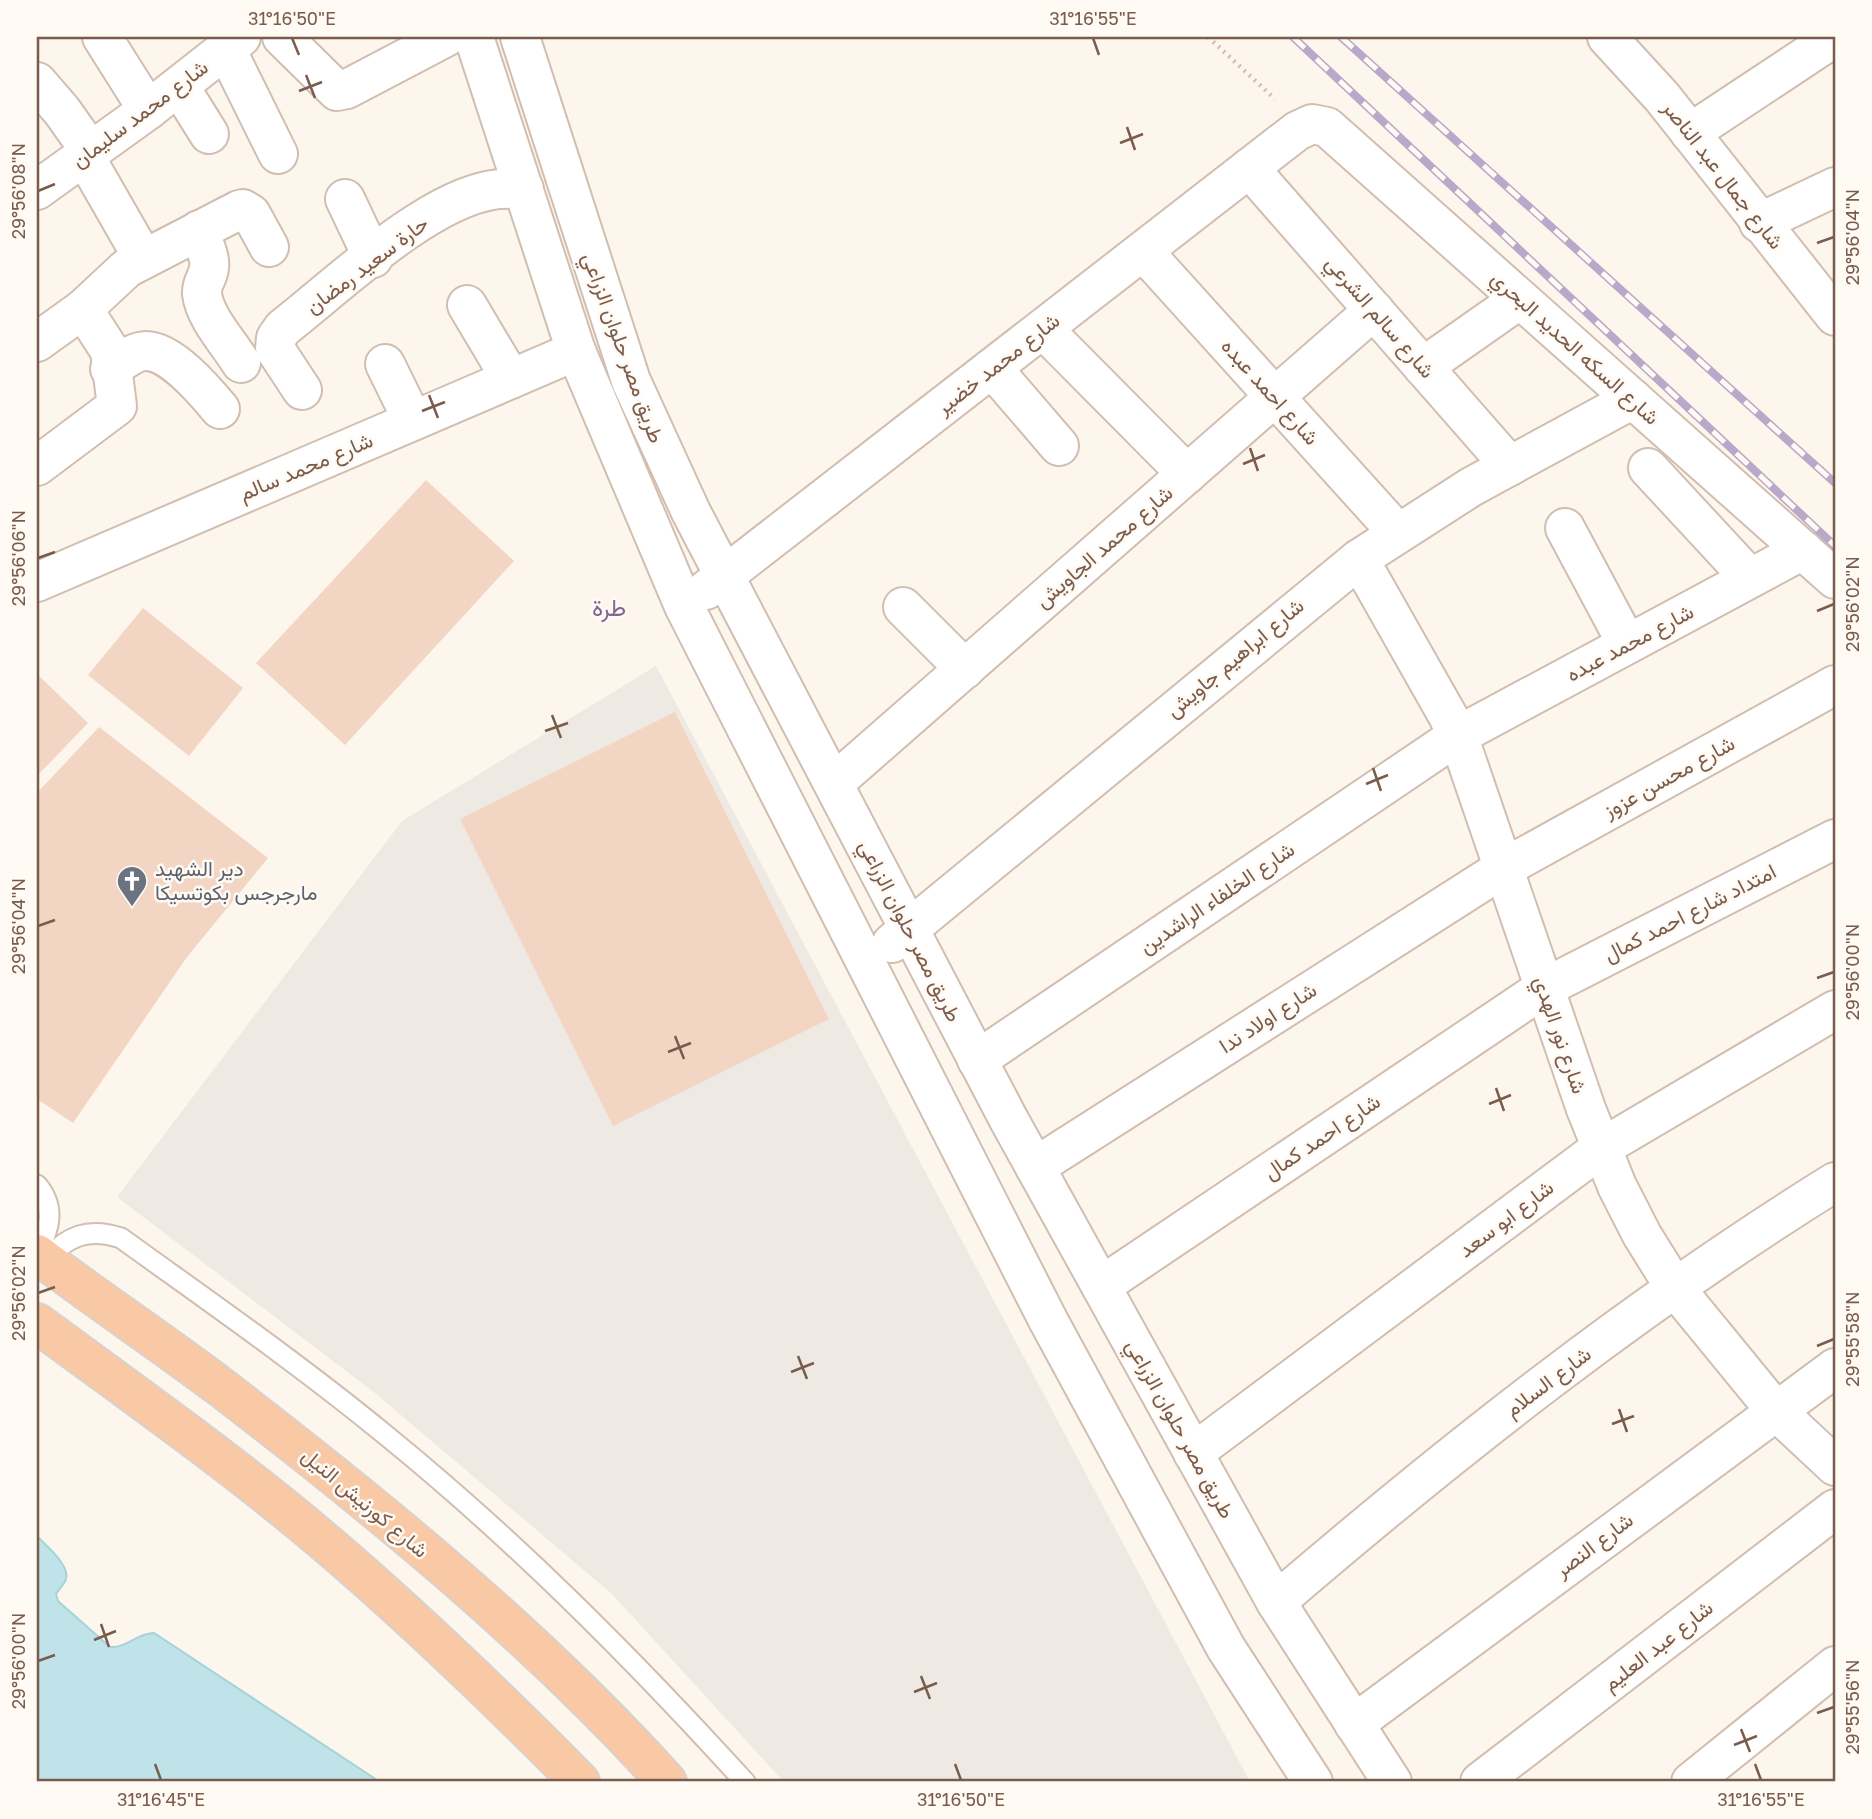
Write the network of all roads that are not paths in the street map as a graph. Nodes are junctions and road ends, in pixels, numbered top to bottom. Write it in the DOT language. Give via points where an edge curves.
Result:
graph roads {
  1 [pos="102,37"];
  2 [pos="282,37"];
  3 [pos="446,37"];
  4 [pos="474,37"];
  5 [pos="1607,37"];
  6 [pos="1835,37"];
  7 [pos="524,38"];
  8 [pos="234,43"];
  9 [pos="37,82"];
  10 [pos="180,86"];
  11 [pos="148,110"];
  12 [pos="1308,125"];
  13 [pos="1690,133"];
  14 [pos="209,134"];
  15 [pos="88,154"];
  16 [pos="278,154"];
  17 [pos="1249,168"];
  18 [pos="1835,187"];
  19 [pos="524,189"];
  20 [pos="37,190"];
  21 [pos="345,199"];
  22 [pos="1759,223"];
  23 [pos="198,230"];
  24 [pos="269,247"];
  25 [pos="1143,251"];
  26 [pos="143,258"];
  27 [pos="373,258"];
  28 [pos="1520,299"];
  29 [pos="467,305"];
  30 [pos="83,309"];
  31 [pos="1374,310"];
  32 [pos="1835,316"];
  33 [pos="1043,329"];
  34 [pos="37,342"];
  35 [pos="576,351"];
  36 [pos="241,363"];
  37 [pos="385,364"];
  38 [pos="1423,367"];
  39 [pos="992,368"];
  40 [pos="110,369"];
  41 [pos="511,379"];
  42 [pos="302,390"];
  43 [pos="1275,397"];
  44 [pos="1633,399"];
  45 [pos="220,409"];
  46 [pos="414,421"];
  47 [pos="1059,446"];
  48 [pos="37,466"];
  49 [pos="1510,466"];
  50 [pos="1648,468"];
  51 [pos="1187,474"];
  52 [pos="1565,528"];
  53 [pos="1396,532"];
  54 [pos="1803,551"];
  55 [pos="1359,559"];
  56 [pos="726,575"];
  57 [pos="1750,578"];
  58 [pos="1835,579"];
  59 [pos="37,582"];
  60 [pos="684,606"];
  61 [pos="903,607"];
  62 [pos="1627,644"];
  63 [pos="965,669"];
  64 [pos="1835,685"];
  65 [pos="1457,736"];
  66 [pos="834,783"];
  67 [pos="1835,838"];
  68 [pos="1502,869"];
  69 [pos="910,928"];
  70 [pos="868,962"];
  71 [pos="1544,988"];
  72 [pos="1835,1010"];
  73 [pos="977,1060"];
  74 [pos="1601,1148"];
  75 [pos="1035,1167"];
  76 [pos="1835,1182"];
  77 [pos="37,1185"];
  78 [pos="39,1255"];
  79 [pos="1101,1286"];
  80 [pos="1675,1288"];
  81 [pos="37,1322"];
  82 [pos="1835,1368"];
  83 [pos="1775,1410"];
  84 [pos="1193,1453"];
  85 [pos="1835,1466"];
  86 [pos="1835,1509"];
  87 [pos="1276,1602"];
  88 [pos="1835,1666"];
  89 [pos="1354,1724"];
  90 [pos="580,1782"];
  91 [pos="667,1782"];
  92 [pos="745,1782"];
  93 [pos="1312,1782"];
  94 [pos="1392,1782"];
  95 [pos="1480,1782"];
  96 [pos="1690,1782"];
  1 -- 11 [label="street"];
  2 -- 3 [label="street" via="337,90"];
  4 -- 19 [label="street, طريق مصر حلوان الزراعي"];
  5 -- 13 [label="street, شارع جمال عبد الناصر"];
  6 -- 13 [label="street"];
  7 -- 56 [label="street, طريق مصر حلوان الزراعي" via="631,381 680,490"];
  8 -- 10 [label="street, شارع محمد سليمان"];
  8 -- 16 [label="street"];
  9 -- 15 [label="street" via="62,111"];
  10 -- 11 [label="street, شارع محمد سليمان"];
  10 -- 14 [label="street"];
  11 -- 15 [label="street, شارع محمد سليمان"];
  12 -- 17 [label="street, شارع محمد خضير"];
  12 -- 28 [label="street, شارع السكه الحديد البحري" via="1327,127"];
  13 -- 22 [label="street, شارع جمال عبد الناصر"];
  15 -- 20 [label="street, شارع محمد سليمان"];
  15 -- 26 [label="street"];
  17 -- 25 [label="street, شارع محمد خضير"];
  17 -- 31 [label="street, شارع سالم الشرعي"];
  18 -- 22 [label="street"];
  19 -- 27 [label="street, حارة سعيد رمضان" via="491,190 455,202 407,230"];
  19 -- 35 [label="street, طريق مصر حلوان الزراعي"];
  21 -- 27 [label="street"];
  22 -- 32 [label="street, شارع جمال عبد الناصر"];
  23 -- 24 [label="street" via="243,209 251,214"];
  23 -- 26 [label="street"];
  23 -- 36 [label="street" via="209,262 202,296"];
  25 -- 33 [label="street, شارع محمد خضير"];
  25 -- 43 [label="street, شارع احمد عبده"];
  26 -- 30 [label="street"];
  27 -- 42 [label="street, حارة سعيد رمضان" via="276,338 277,358"];
  28 -- 38 [label="street"];
  28 -- 44 [label="street, شارع السكه الحديد البحري"];
  29 -- 41 [label="street"];
  30 -- 34 [label="street"];
  30 -- 40 [label="street" via="108,346"];
  31 -- 38 [label="street, شارع سالم الشرعي"];
  31 -- 43 [label="street, شارع محمد الجاويش"];
  33 -- 39 [label="street, شارع محمد خضير"];
  33 -- 51 [label="street"];
  35 -- 41 [label="street, شارع محمد سالم"];
  35 -- 60 [label="street, طريق مصر حلوان الزراعي"];
  37 -- 46 [label="street"];
  38 -- 49 [label="street, شارع سالم الشرعي"];
  39 -- 47 [label="street"];
  39 -- 56 [label="street, شارع محمد خضير"];
  40 -- 45 [label="street" via="139,352 155,353 191,377"];
  40 -- 48 [label="street" via="118,401 115,409"];
  41 -- 46 [label="street, شارع محمد سالم"];
  43 -- 51 [label="street, شارع محمد الجاويش"];
  43 -- 53 [label="street, شارع احمد عبده"];
  44 -- 49 [label="street, شارع ابراهيم جاويش"];
  44 -- 54 [label="street, شارع السكه الحديد البحري"];
  46 -- 59 [label="street, شارع محمد سالم"];
  49 -- 53 [label="street, شارع ابراهيم جاويش"];
  50 -- 57 [label="street"];
  51 -- 63 [label="street, شارع محمد الجاويش"];
  52 -- 62 [label="street"];
  53 -- 55 [label="street, شارع ابراهيم جاويش"];
  54 -- 57 [label="street, شارع محمد عبده"];
  54 -- 58 [label="street, شارع السكه الحديد البحري"];
  55 -- 65 [label="street, شارع نور الهدي"];
  55 -- 69 [label="street, شارع ابراهيم جاويش"];
  56 -- 60 [label="street, شارع محمد خضير"];
  56 -- 66 [label="street, طريق مصر حلوان الزراعي"];
  57 -- 62 [label="street, شارع محمد عبده"];
  60 -- 70 [label="street, طريق مصر حلوان الزراعي"];
  61 -- 63 [label="street"];
  62 -- 65 [label="street, شارع محمد عبده"];
  63 -- 66 [label="street, شارع محمد الجاويش"];
  64 -- 68 [label="street, شارع محسن عزوز"];
  65 -- 68 [label="street, شارع نور الهدي"];
  65 -- 73 [label="street, شارع الخلفاء الراشدين"];
  66 -- 69 [label="street, طريق مصر حلوان الزراعي"];
  67 -- 71 [label="street, امتداد شارع احمد كمال"];
  68 -- 71 [label="street, شارع نور الهدي"];
  68 -- 75 [label="street, شارع اولاد ندا"];
  69 -- 70 [label="street, شارع ابراهيم جاويش"];
  69 -- 73 [label="street, طريق مصر حلوان الزراعي"];
  70 -- 93 [label="street, طريق مصر حلوان الزراعي" via="1068,1357 1226,1648"];
  71 -- 74 [label="street, شارع نور الهدي"];
  71 -- 79 [label="street, شارع احمد كمال"];
  72 -- 74 [label="street, شارع ابو سعد"];
  73 -- 75 [label="street, طريق مصر حلوان الزراعي"];
  74 -- 80 [label="street, شارع نور الهدي" via="1642,1235"];
  74 -- 84 [label="street, شارع ابو سعد"];
  75 -- 79 [label="street, طريق مصر حلوان الزراعي"];
  76 -- 80 [label="street, شارع السلام"];
  77 -- 78 [label="lane" via="50,1212"];
  78 -- 91 [label="highway, شارع كورنيش النيل" via="310,1457 484,1604 620,1731"];
  78 -- 92 [label="lane" via="93,1232 121,1238 289,1359 399,1446 554,1584"];
  79 -- 84 [label="street, طريق مصر حلوان الزراعي"];
  80 -- 83 [label="street, شارع نور الهدي"];
  80 -- 87 [label="street, شارع السلام" via="1425,1476"];
  81 -- 90 [label="highway" via="223,1459 321,1539 510,1711"];
  82 -- 83 [label="street, شارع النصر"];
  83 -- 85 [label="street, شارع نور الهدي"];
  83 -- 89 [label="street, شارع النصر"];
  84 -- 87 [label="street, طريق مصر حلوان الزراعي"];
  86 -- 95 [label="street, شارع عبد العليم"];
  87 -- 89 [label="street, طريق مصر حلوان الزراعي"];
  88 -- 96 [label="street"];
  89 -- 94 [label="street, طريق مصر حلوان الزراعي"];
}
